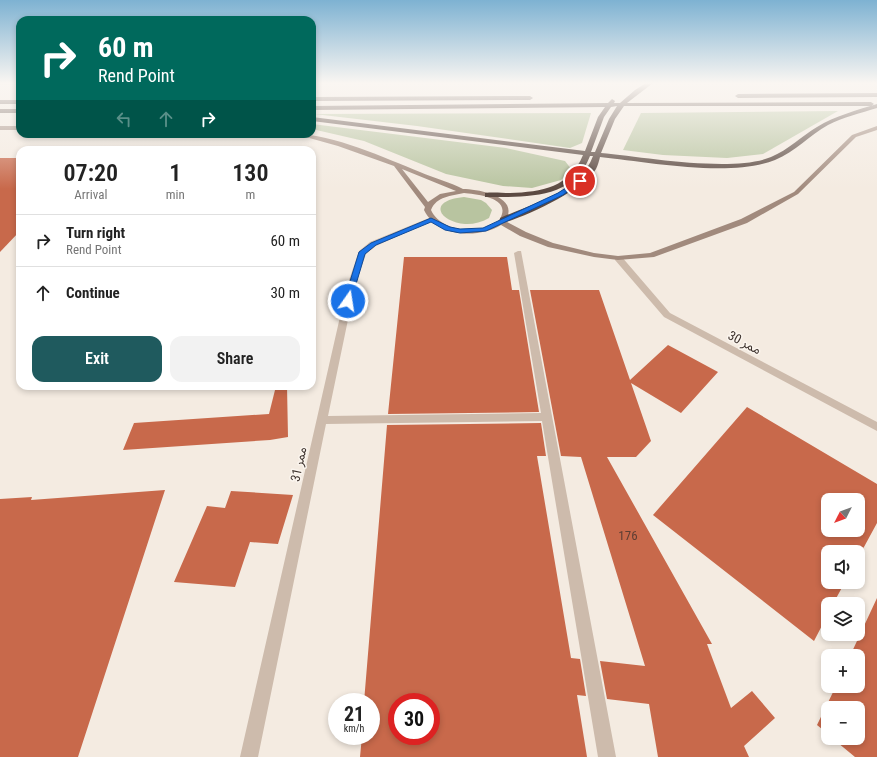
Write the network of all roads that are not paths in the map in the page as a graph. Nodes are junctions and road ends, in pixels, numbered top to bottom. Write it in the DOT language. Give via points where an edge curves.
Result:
graph roads {
  1 [pos="600,118"];
  2 [pos="611,118"];
  3 [pos="841,118"];
  4 [pos="316,119"];
  5 [pos="0,128"];
  6 [pos="16,128"];
  7 [pos="877,128"];
  8 [pos="315,138"];
  9 [pos="587,154"];
  10 [pos="598,155"];
  11 [pos="397,167"];
  12 [pos="464,191"];
  13 [pos="488,195"];
  14 [pos="428,206"];
  15 [pos="431,220"];
  16 [pos="502,221"];
  17 [pos="518,253"];
  18 [pos="618,258"];
  19 [pos="547,417"];
  20 [pos="321,420"];
  21 [pos="877,427"];
  22 [pos="249,757"];
  23 [pos="607,757"];
  1 -- 9 [label="highway"];
  2 -- 10 [label="highway"];
  3 -- 10 [label="highway" via="826,124 768,160 746,164 659,161"];
  4 -- 9 [label="highway" via="424,131"];
  5 -- 6 [label="main road"];
  7 -- 18 [label="main road" via="854,136 796,193 744,221 651,255"];
  8 -- 11 [label="main road" via="352,147"];
  9 -- 10 [label="highway"];
  9 -- 13 [label="highway" via="579,173 551,189 525,194"];
  10 -- 16 [label="highway" via="592,168 571,188"];
  11 -- 12 [label="main road"];
  11 -- 14 [label="main road"];
  12 -- 13 [label="main road"];
  12 -- 14 [label="main road" via="441,195"];
  13 -- 16 [label="main road" via="506,208"];
  14 -- 15 [label="main road" via="427,213"];
  15 -- 16 [label="main road" via="448,229 460,231 484,230"];
  15 -- 20 [label="street, ممر 31" via="373,244 362,253 351,286"];
  16 -- 18 [label="main road" via="551,245"];
  17 -- 19 [label="street"];
  18 -- 21 [label="street, ممر 30" via="667,315"];
  19 -- 20 [label="street"];
  19 -- 23 [label="street"];
  20 -- 22 [label="street, ممر 31"];
}
